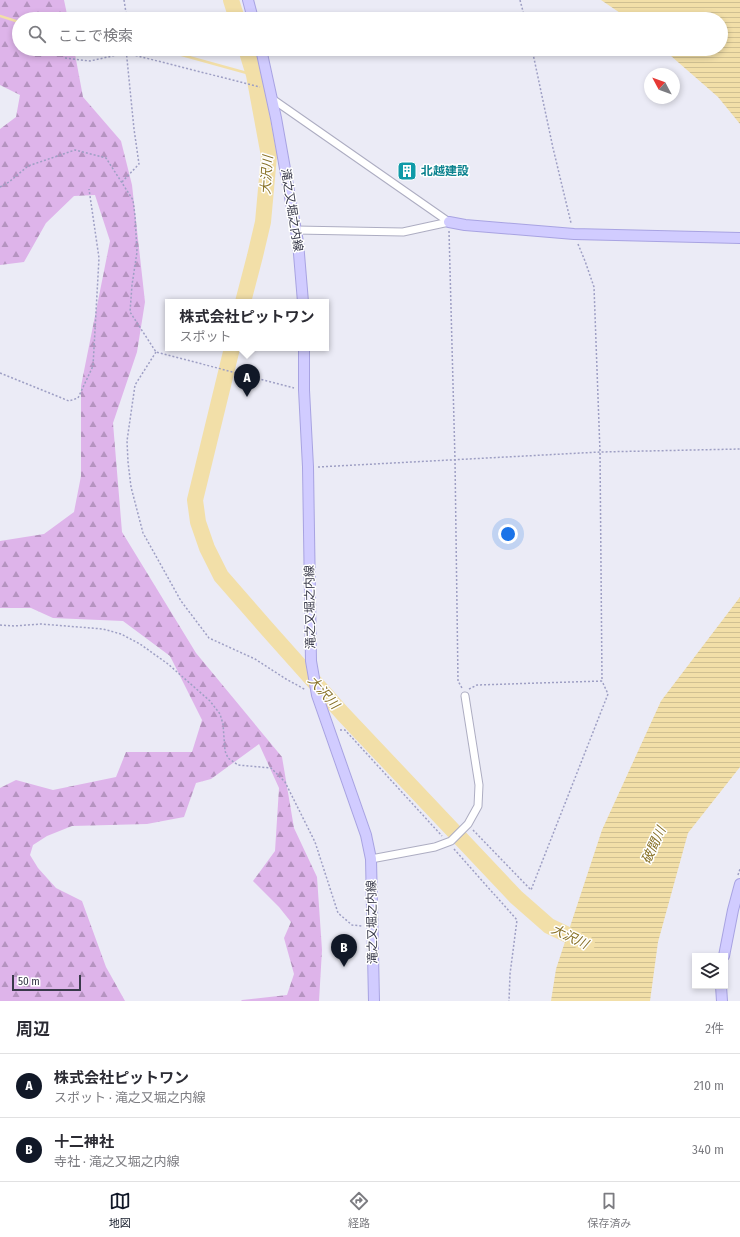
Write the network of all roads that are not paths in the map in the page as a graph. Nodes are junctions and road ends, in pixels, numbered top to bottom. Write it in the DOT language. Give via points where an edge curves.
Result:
graph roads {
  1 [pos="248,0"];
  2 [pos="251,12"];
  3 [pos="262,56"];
  4 [pos="270,94"];
  5 [pos="449,222"];
  6 [pos="296,230"];
  7 [pos="740,238"];
  8 [pos="303,299"];
  9 [pos="304,351"];
  10 [pos="465,696"];
  11 [pos="371,859"];
  12 [pos="740,884"];
  13 [pos="725,953"];
  14 [pos="721,989"];
  15 [pos="374,1001"];
  16 [pos="722,1001"];
  1 -- 2 [label="main road"];
  3 -- 4 [label="main road, 滝之又堀之内線"];
  4 -- 5 [label="street"];
  4 -- 6 [label="main road, 滝之又堀之内線"];
  5 -- 6 [label="street" via="403,232"];
  5 -- 7 [label="main road" via="574,234"];
  6 -- 8 [label="main road, 滝之又堀之内線"];
  9 -- 11 [label="main road, 滝之又堀之内線" via="311,661 317,694 366,835"];
  10 -- 11 [label="street" via="479,785 478,806 468,824 451,841 435,847"];
  11 -- 15 [label="main road, 滝之又堀之内線"];
  12 -- 13 [label="main road" via="732,910"];
  14 -- 16 [label="main road"];
}
